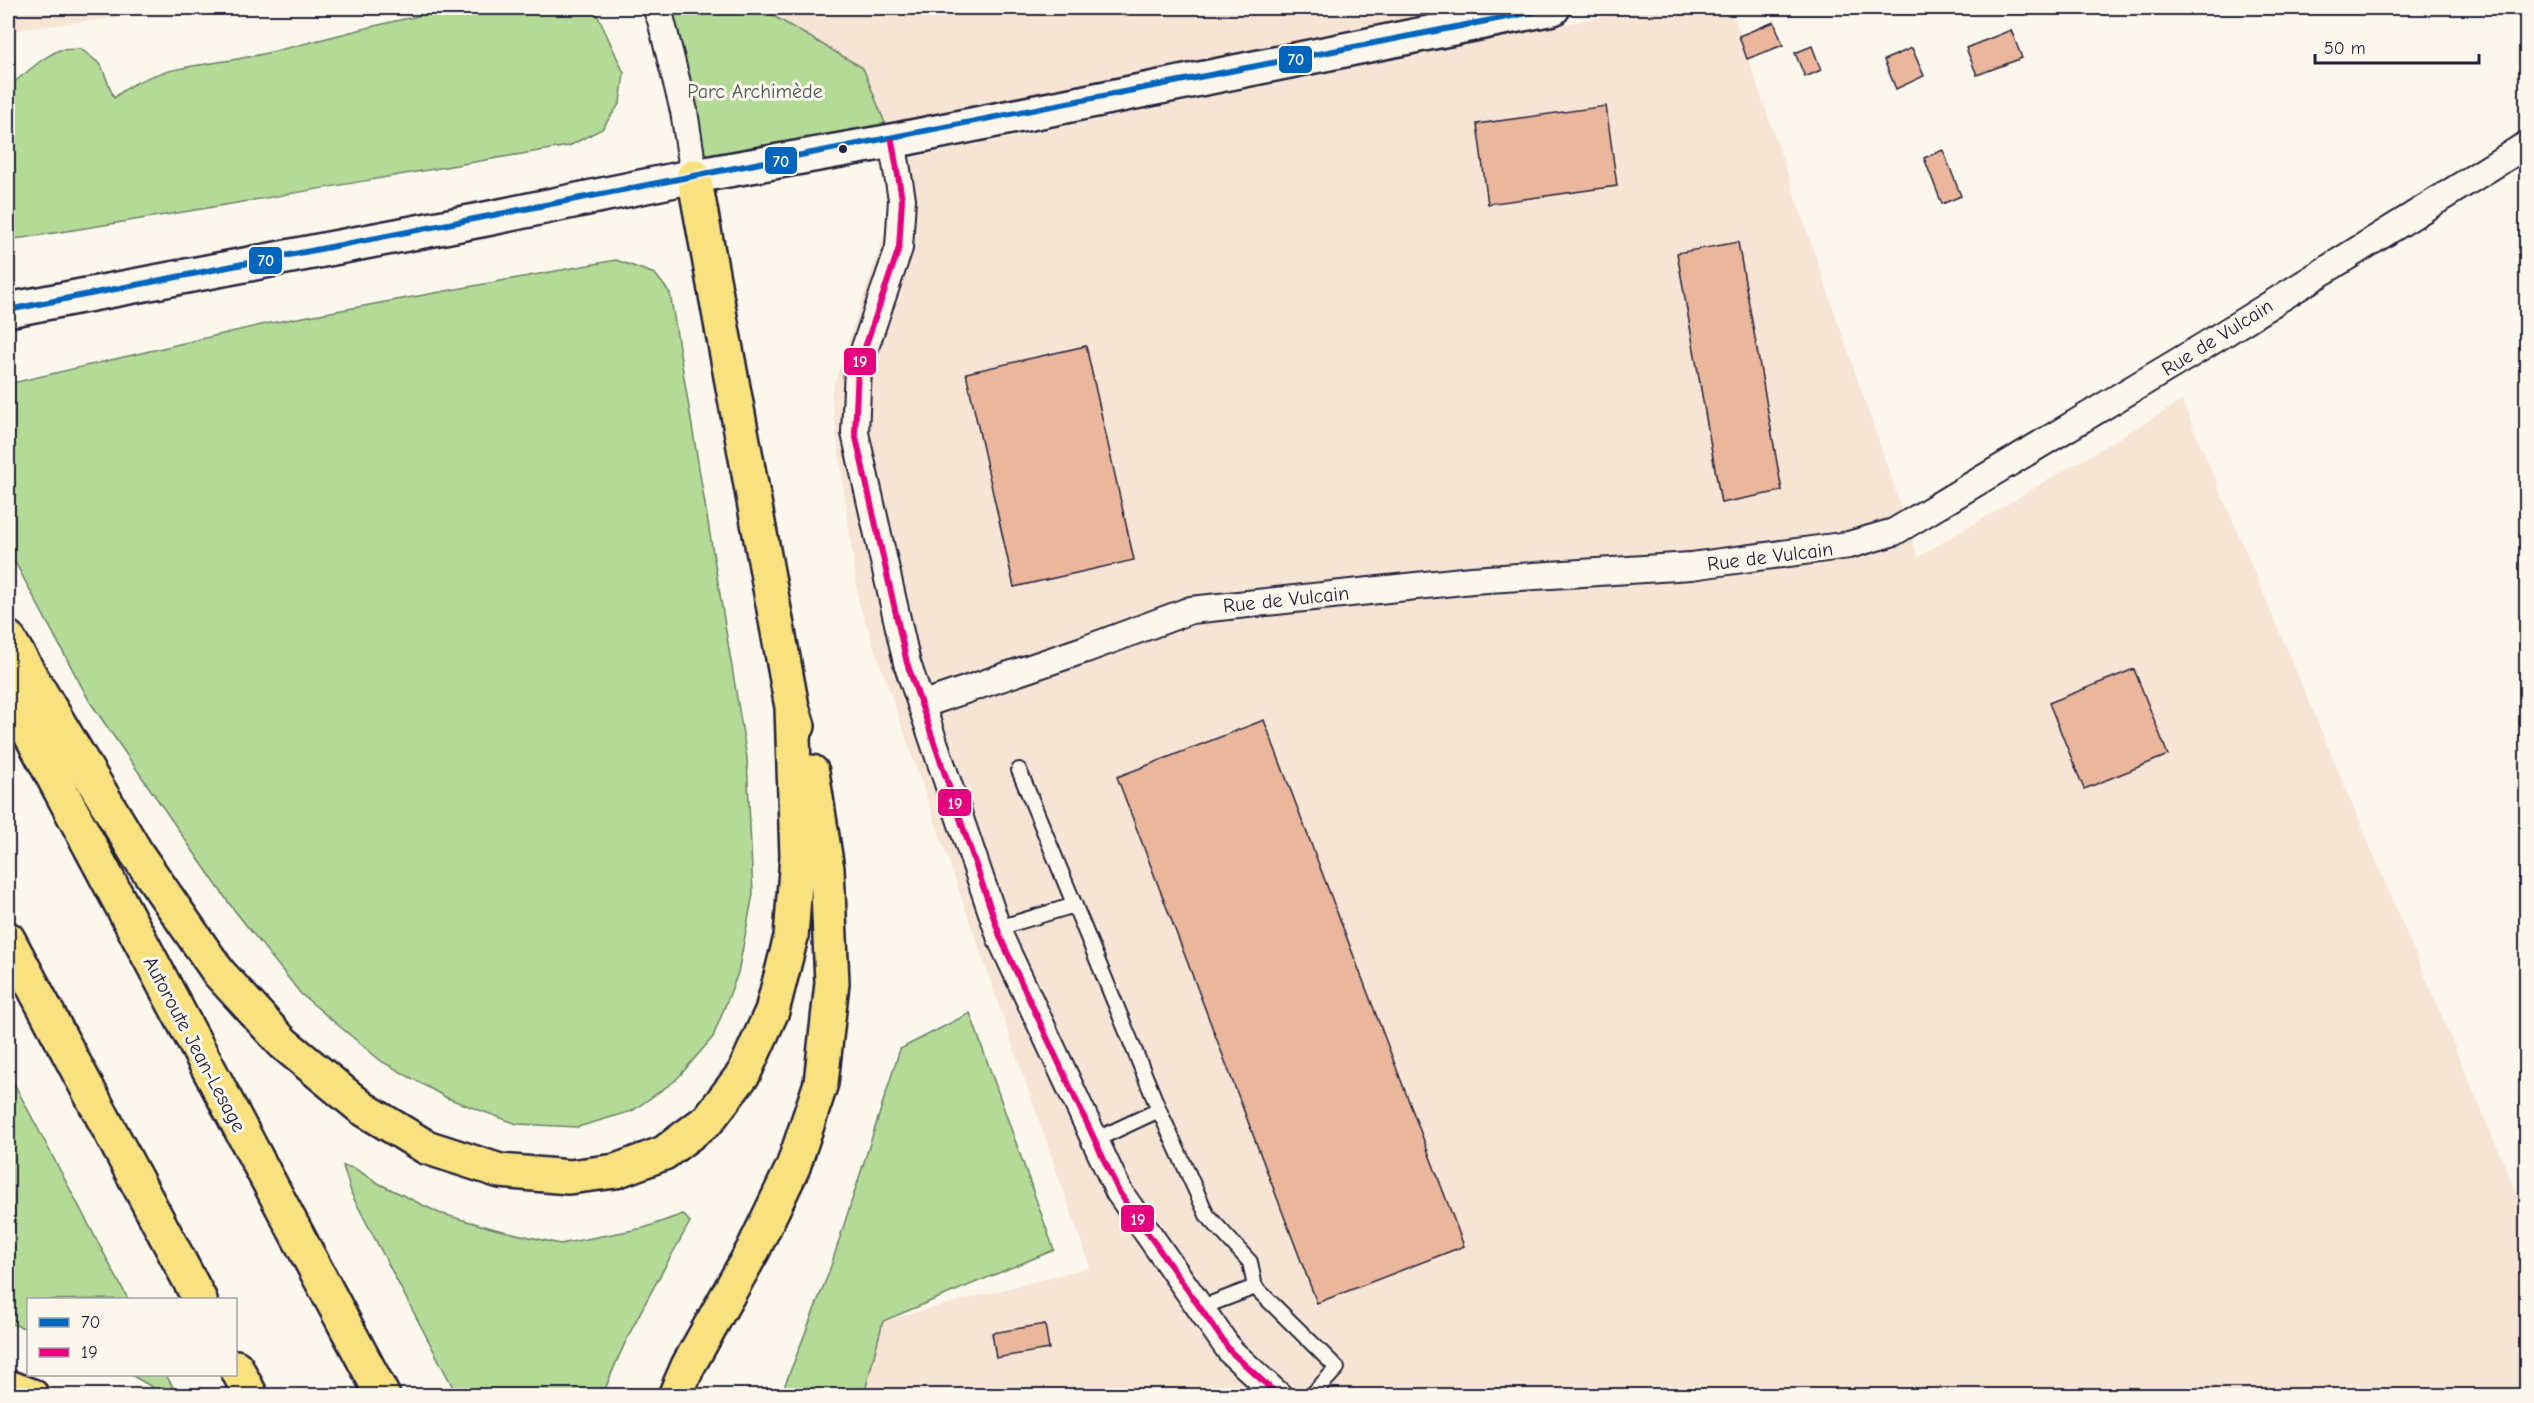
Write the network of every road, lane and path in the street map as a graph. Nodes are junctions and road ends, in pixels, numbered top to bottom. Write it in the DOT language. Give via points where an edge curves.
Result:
graph roads {
  1 [pos="656,8"];
  2 [pos="1553,8"];
  3 [pos="892,141"];
  4 [pos="2526,145"];
  5 [pos="694,176"];
  6 [pos="8,310"];
  7 [pos="8,638"];
  8 [pos="8,692"];
  9 [pos="921,705"];
  10 [pos="792,706"];
  11 [pos="1019,771"];
  12 [pos="1075,905"];
  13 [pos="998,928"];
  14 [pos="8,939"];
  15 [pos="1159,1110"];
  16 [pos="1095,1140"];
  17 [pos="1255,1287"];
  18 [pos="199,1298"];
  19 [pos="1200,1308"];
  20 [pos="237,1368"];
  21 [pos="8,1387"];
  22 [pos="32,1395"];
  23 [pos="251,1395"];
  24 [pos="383,1395"];
  25 [pos="675,1395"];
  26 [pos="1279,1395"];
  27 [pos="1311,1395"];
  1 -- 5 [label="street" via="684,111"];
  2 -- 3 [label="street"];
  3 -- 5 [label="street"];
  3 -- 9 [label="street" via="902,199 899,248 858,368 855,433 907,663"];
  4 -- 9 [label="street, Rue de Vulcain" via="2204,346 1894,532 1849,545 1691,566 1472,579 1191,610"];
  5 -- 6 [label="street"];
  5 -- 10 [label="highway"];
  7 -- 10 [label="highway" via="137,854 219,973 283,1043 362,1108 426,1147 500,1171 570,1178 616,1171 664,1153 708,1120 744,1073 772,1011 791,937 798,856"];
  8 -- 24 [label="highway, Autoroute Jean-Lesage"];
  9 -- 13 [label="street"];
  10 -- 25 [label="highway" via="812,770 827,868 832,983 820,1083 793,1167"];
  11 -- 12 [label="lane"];
  12 -- 13 [label="lane"];
  12 -- 15 [label="lane"];
  13 -- 16 [label="street"];
  14 -- 18 [label="highway"];
  15 -- 16 [label="lane"];
  15 -- 17 [label="lane" via="1208,1215 1250,1262"];
  16 -- 19 [label="street" via="1119,1192"];
  17 -- 19 [label="lane"];
  17 -- 27 [label="lane" via="1337,1368"];
  19 -- 26 [label="street" via="1231,1352"];
  20 -- 23 [label="highway"];
  21 -- 22 [label="highway"];
}
